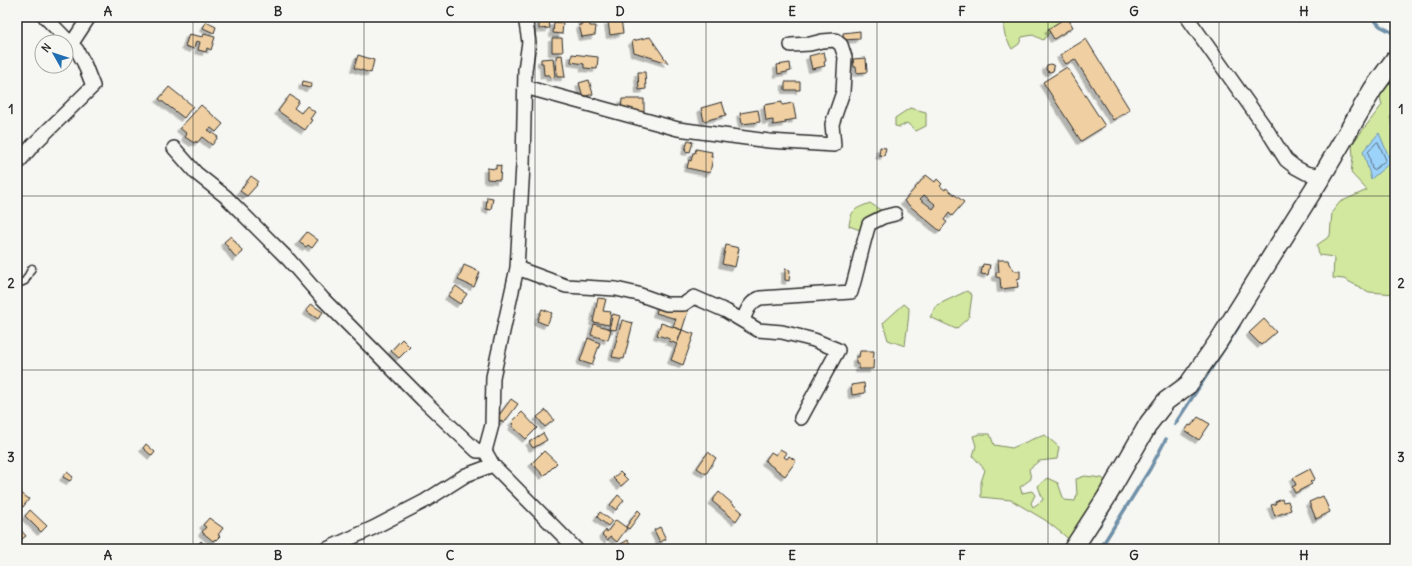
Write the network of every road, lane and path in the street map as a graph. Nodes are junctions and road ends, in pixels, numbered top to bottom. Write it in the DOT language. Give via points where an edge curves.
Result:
graph roads {
  1 [pos="45,17"];
  2 [pos="89,17"];
  3 [pos="525,17"];
  4 [pos="1187,17"];
  5 [pos="62,34"];
  6 [pos="74,41"];
  7 [pos="791,45"];
  8 [pos="74,46"];
  9 [pos="1395,59"];
  10 [pos="525,87"];
  11 [pos="174,148"];
  12 [pos="17,164"];
  13 [pos="1322,176"];
  14 [pos="895,214"];
  15 [pos="32,268"];
  16 [pos="517,268"];
  17 [pos="17,284"];
  18 [pos="742,320"];
  19 [pos="801,418"];
  20 [pos="485,451"];
  21 [pos="493,465"];
  22 [pos="327,549"];
  23 [pos="576,549"];
  24 [pos="1073,549"];
  1 -- 5 [label="street"];
  2 -- 6 [label="street"];
  3 -- 10 [label="street" via="529,42"];
  4 -- 13 [label="street" via="1286,160 1306,173"];
  7 -- 10 [label="street" via="835,40 841,45 845,57 843,92 832,124 834,145 770,142 678,129"];
  8 -- 12 [label="street" via="93,86"];
  9 -- 13 [label="street" via="1363,106"];
  10 -- 16 [label="street"];
  11 -- 20 [label="street" via="196,173 225,196 289,260 323,299 423,400 477,451"];
  13 -- 24 [label="street" via="1188,385 1166,400 1149,423"];
  14 -- 18 [label="street" via="869,224 851,292 760,298 751,303"];
  15 -- 17 [label="lane" via="26,281"];
  16 -- 18 [label="street" via="566,286 616,289 666,304 684,304 694,297"];
  16 -- 20 [label="street" via="493,377 492,425"];
  18 -- 19 [label="street" via="758,330 782,332 814,340 838,350"];
  20 -- 21 [label="street"];
  21 -- 22 [label="street" via="466,475 425,501"];
  21 -- 23 [label="street"];
}
